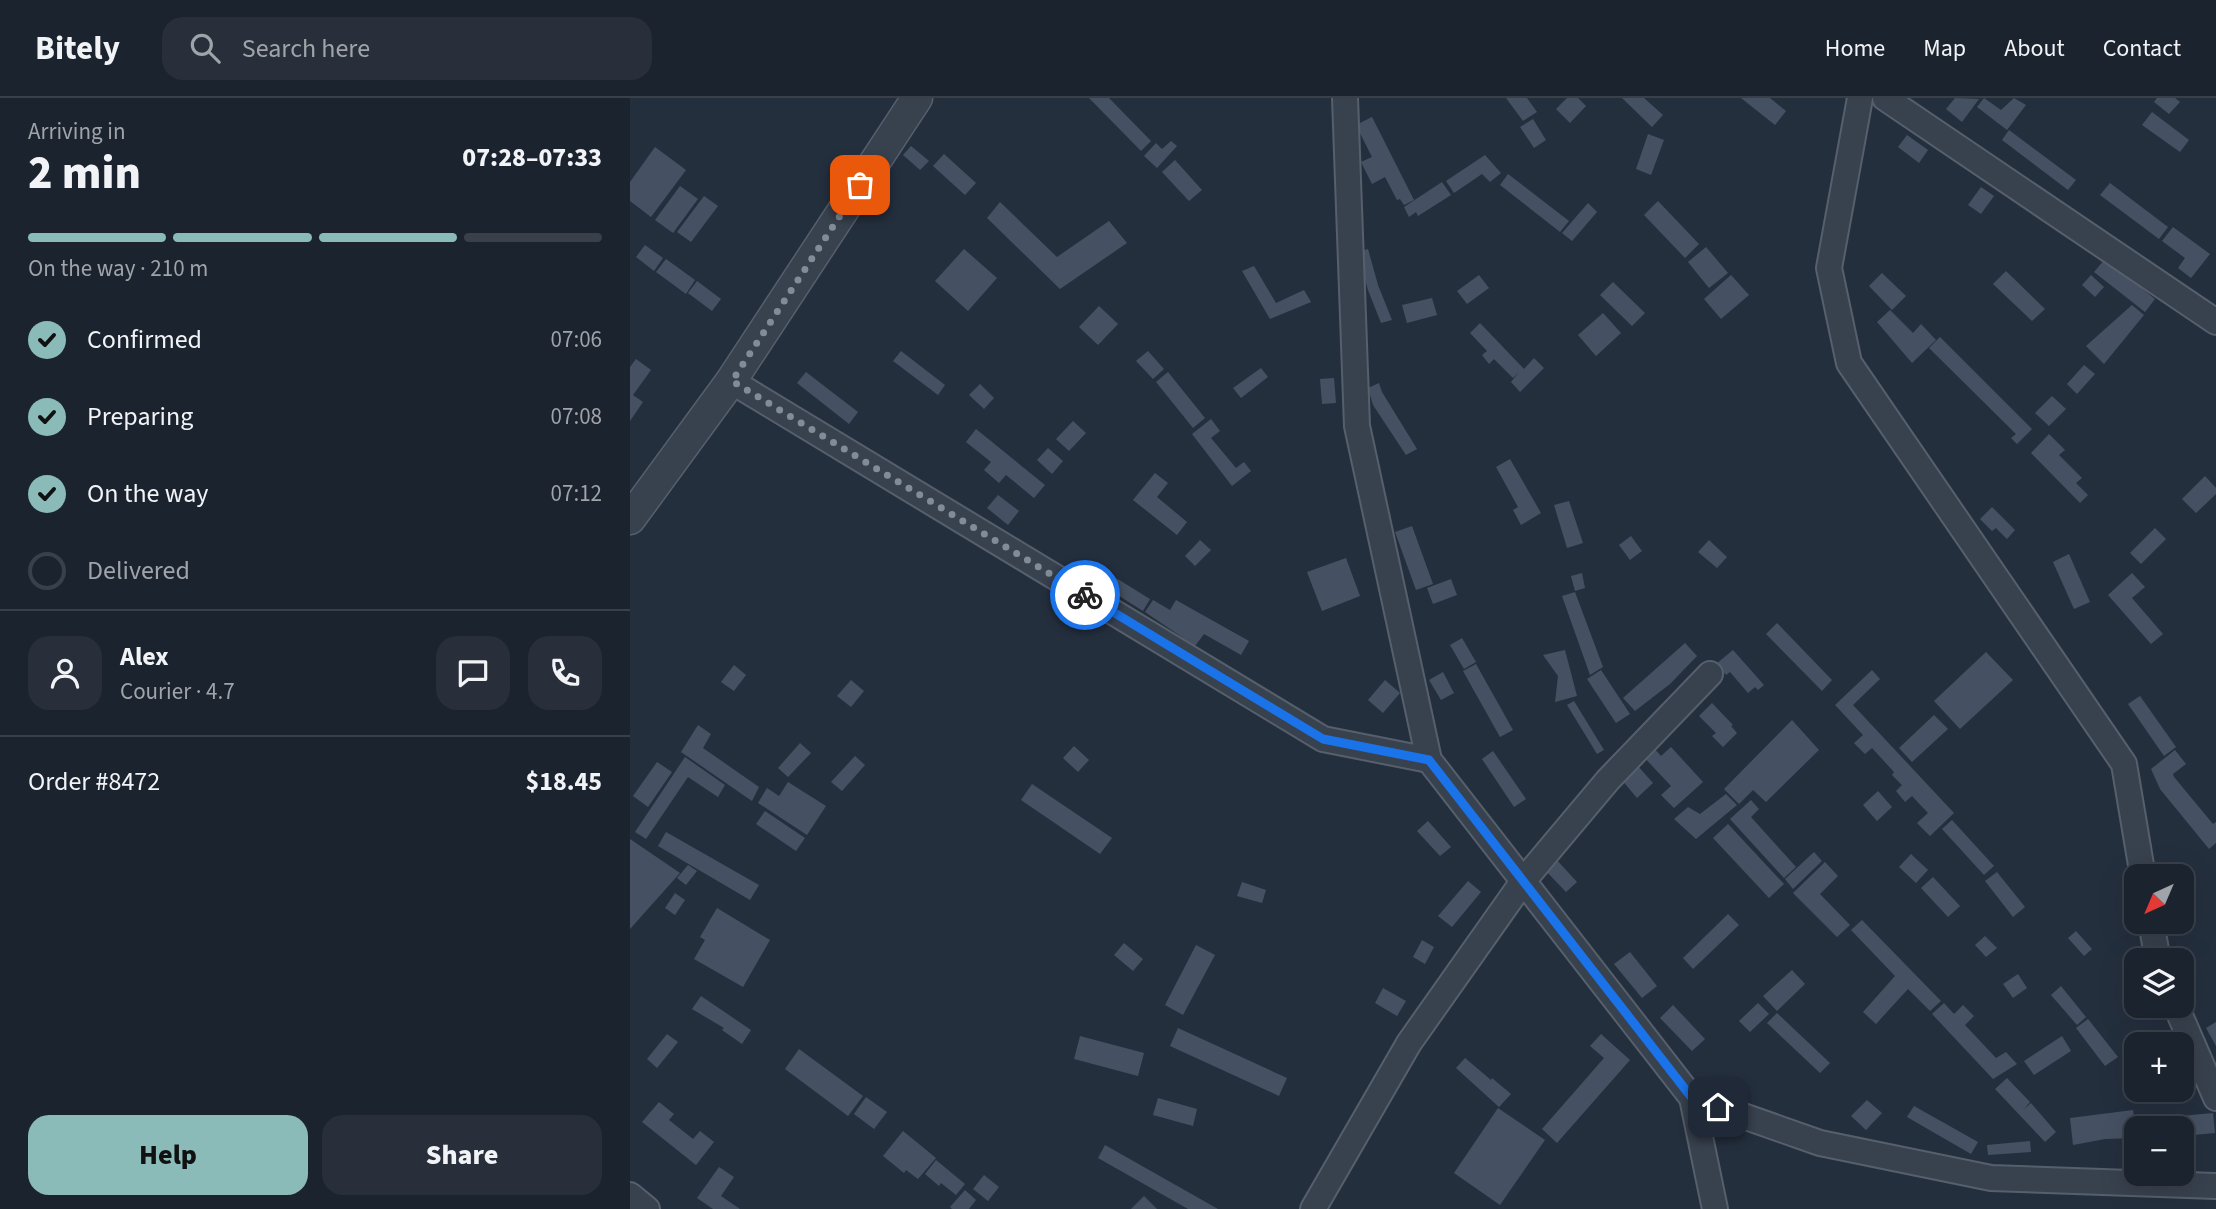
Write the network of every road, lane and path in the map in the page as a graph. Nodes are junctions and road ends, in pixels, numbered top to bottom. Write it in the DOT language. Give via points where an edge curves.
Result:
graph roads {
  1 [pos="917,98"];
  2 [pos="1345,98"];
  3 [pos="1860,98"];
  4 [pos="1885,98"];
  5 [pos="2216,322"];
  6 [pos="732,381"];
  7 [pos="630,519"];
  8 [pos="1710,674"];
  9 [pos="1429,760"];
  10 [pos="2141,864"];
  11 [pos="1524,880"];
  12 [pos="2181,1018"];
  13 [pos="1692,1098"];
  14 [pos="2216,1098"];
  15 [pos="2216,1186"];
  16 [pos="630,1195"];
  17 [pos="647,1209"];
  18 [pos="1313,1209"];
  19 [pos="1715,1209"];
  1 -- 6 [label="street"];
  2 -- 9 [label="street" via="1357,426"];
  3 -- 10 [label="street" via="1829,268 1849,363 2124,764"];
  4 -- 5 [label="street"];
  6 -- 7 [label="street"];
  6 -- 9 [label="street" via="1323,739"];
  8 -- 11 [label="street" via="1608,780"];
  9 -- 11 [label="street"];
  11 -- 13 [label="street"];
  11 -- 18 [label="street" via="1409,1043"];
  12 -- 14 [label="street"];
  13 -- 15 [label="street" via="1820,1143 1990,1178"];
  13 -- 19 [label="street"];
  16 -- 17 [label="street"];
}
